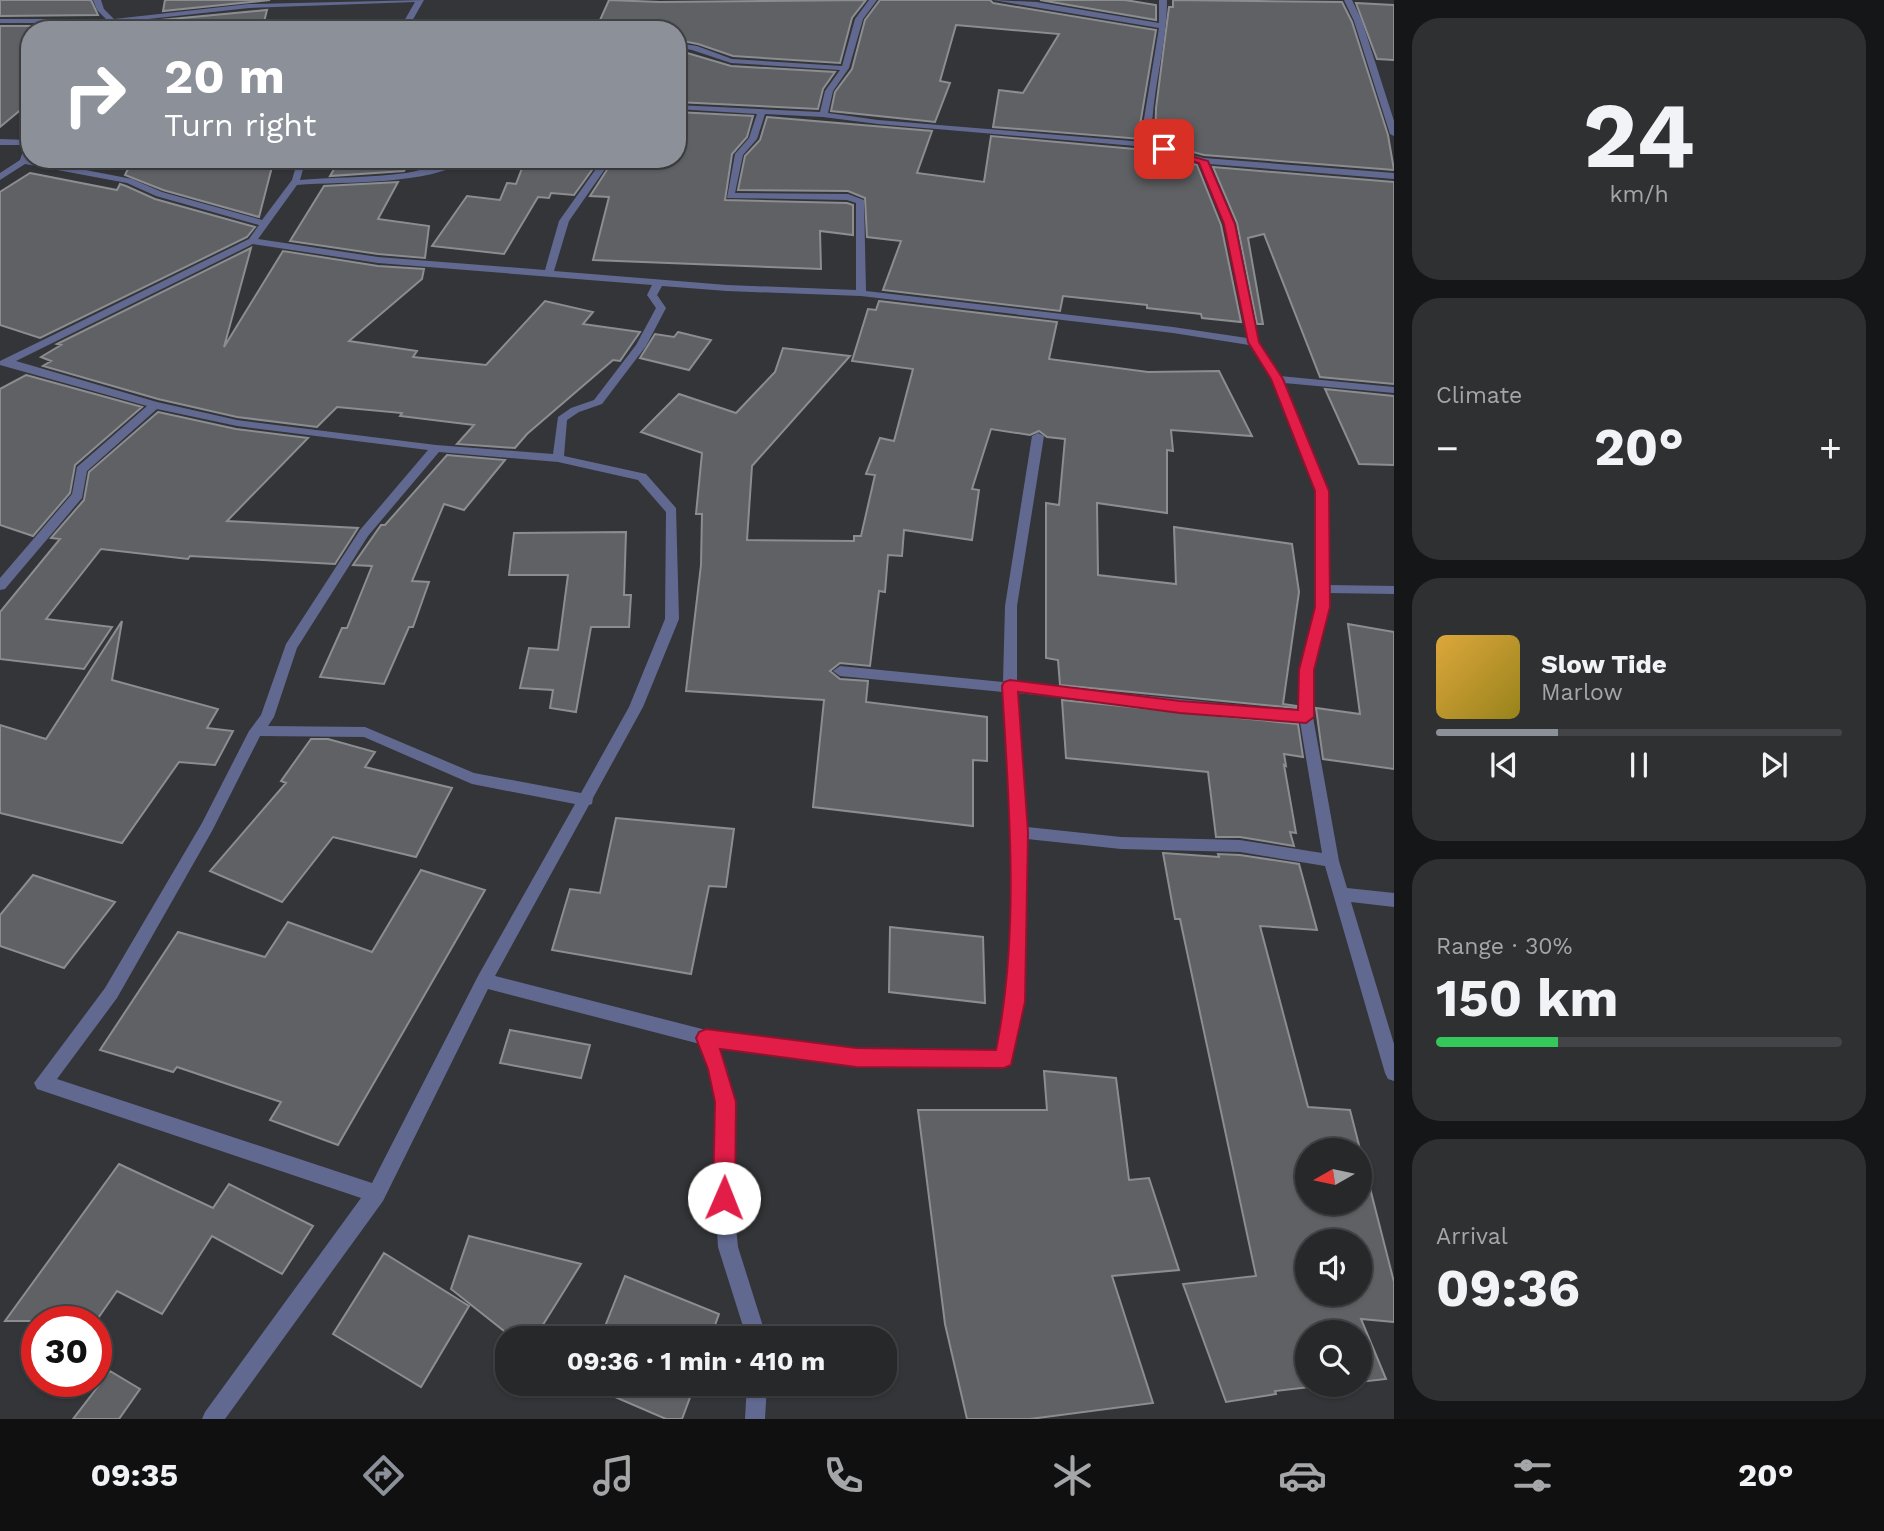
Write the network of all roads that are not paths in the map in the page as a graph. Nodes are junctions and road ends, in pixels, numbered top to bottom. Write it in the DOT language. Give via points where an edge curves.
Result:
graph roads {
  1 [pos="97,0"];
  2 [pos="419,0"];
  3 [pos="873,0"];
  4 [pos="997,0"];
  5 [pos="1163,0"];
  6 [pos="1348,0"];
  7 [pos="317,2"];
  8 [pos="0,21"];
  9 [pos="112,21"];
  10 [pos="408,21"];
  11 [pos="1163,26"];
  12 [pos="686,47"];
  13 [pos="845,68"];
  14 [pos="686,108"];
  15 [pos="762,112"];
  16 [pos="823,115"];
  17 [pos="1394,134"];
  18 [pos="0,142"];
  19 [pos="21,143"];
  20 [pos="1148,145"];
  21 [pos="1203,161"];
  22 [pos="21,163"];
  23 [pos="61,168"];
  24 [pos="299,168"];
  25 [pos="443,168"];
  26 [pos="602,168"];
  27 [pos="1394,176"];
  28 [pos="0,177"];
  29 [pos="293,183"];
  30 [pos="266,224"];
  31 [pos="252,241"];
  32 [pos="549,273"];
  33 [pos="659,282"];
  34 [pos="861,293"];
  35 [pos="1254,342"];
  36 [pos="3,363"];
  37 [pos="1277,379"];
  38 [pos="1394,390"];
  39 [pos="155,405"];
  40 [pos="1038,436"];
  41 [pos="436,448"];
  42 [pos="558,458"];
  43 [pos="0,586"];
  44 [pos="1320,589"];
  45 [pos="1394,590"];
  46 [pos="840,671"];
  47 [pos="1010,686"];
  48 [pos="1306,717"];
  49 [pos="256,731"];
  50 [pos="587,800"];
  51 [pos="1020,832"];
  52 [pos="1331,861"];
  53 [pos="1343,894"];
  54 [pos="1394,900"];
  55 [pos="484,981"];
  56 [pos="706,1038"];
  57 [pos="1394,1073"];
  58 [pos="376,1194"];
  59 [pos="753,1326"];
  60 [pos="756,1396"];
  61 [pos="212,1419"];
  62 [pos="755,1419"];
  1 -- 9 [label="street"];
  2 -- 7 [label="street"];
  2 -- 10 [label="street"];
  3 -- 13 [label="street" via="859,19"];
  4 -- 11 [label="street"];
  5 -- 11 [label="street"];
  6 -- 17 [label="street"];
  7 -- 9 [label="street"];
  8 -- 9 [label="street"];
  11 -- 20 [label="street"];
  12 -- 13 [label="street" via="732,61"];
  13 -- 16 [label="street" via="829,91"];
  14 -- 15 [label="street"];
  15 -- 16 [label="street"];
  15 -- 34 [label="street" via="753,139 739,154 730,196 848,197 861,202"];
  16 -- 20 [label="street"];
  18 -- 19 [label="street"];
  20 -- 21 [label="street"];
  21 -- 27 [label="street"];
  21 -- 35 [label="street" via="1230,224"];
  22 -- 28 [label="street"];
  23 -- 30 [label="street" via="129,181"];
  24 -- 29 [label="street"];
  25 -- 29 [label="street" via="388,180"];
  26 -- 32 [label="street" via="564,220"];
  29 -- 30 [label="street"];
  30 -- 31 [label="street"];
  31 -- 32 [label="street" via="378,260"];
  31 -- 36 [label="street"];
  32 -- 33 [label="street"];
  33 -- 34 [label="street"];
  33 -- 42 [label="street" via="652,295 661,308 641,346 597,402 562,419"];
  34 -- 35 [label="street"];
  35 -- 37 [label="street"];
  36 -- 39 [label="street"];
  37 -- 38 [label="street"];
  37 -- 44 [label="street" via="1322,491"];
  39 -- 41 [label="street" via="237,424"];
  39 -- 43 [label="street" via="81,470 78,495"];
  40 -- 47 [label="street" via="1011,606"];
  41 -- 42 [label="street"];
  41 -- 49 [label="street" via="364,533 291,647 267,716"];
  42 -- 50 [label="street" via="642,477 672,511 672,619 636,707"];
  44 -- 45 [label="street"];
  44 -- 48 [label="street" via="1322,607 1307,670"];
  46 -- 47 [label="street"];
  47 -- 48 [label="street"];
  47 -- 51 [label="street"];
  48 -- 52 [label="street"];
  49 -- 50 [label="street" via="365,732 472,778"];
  49 -- 58 [label="street" via="207,827 111,993 43,1083"];
  50 -- 55 [label="street"];
  51 -- 52 [label="street" via="1121,843 1240,846"];
  51 -- 56 [label="street" via="1015,1002 1004,1059 856,1057"];
  52 -- 53 [label="street"];
  53 -- 54 [label="street"];
  53 -- 57 [label="street"];
  55 -- 56 [label="street"];
  55 -- 58 [label="street"];
  56 -- 59 [label="street" via="725,1102 728,1247"];
  58 -- 61 [label="street"];
  60 -- 62 [label="street"];
}
